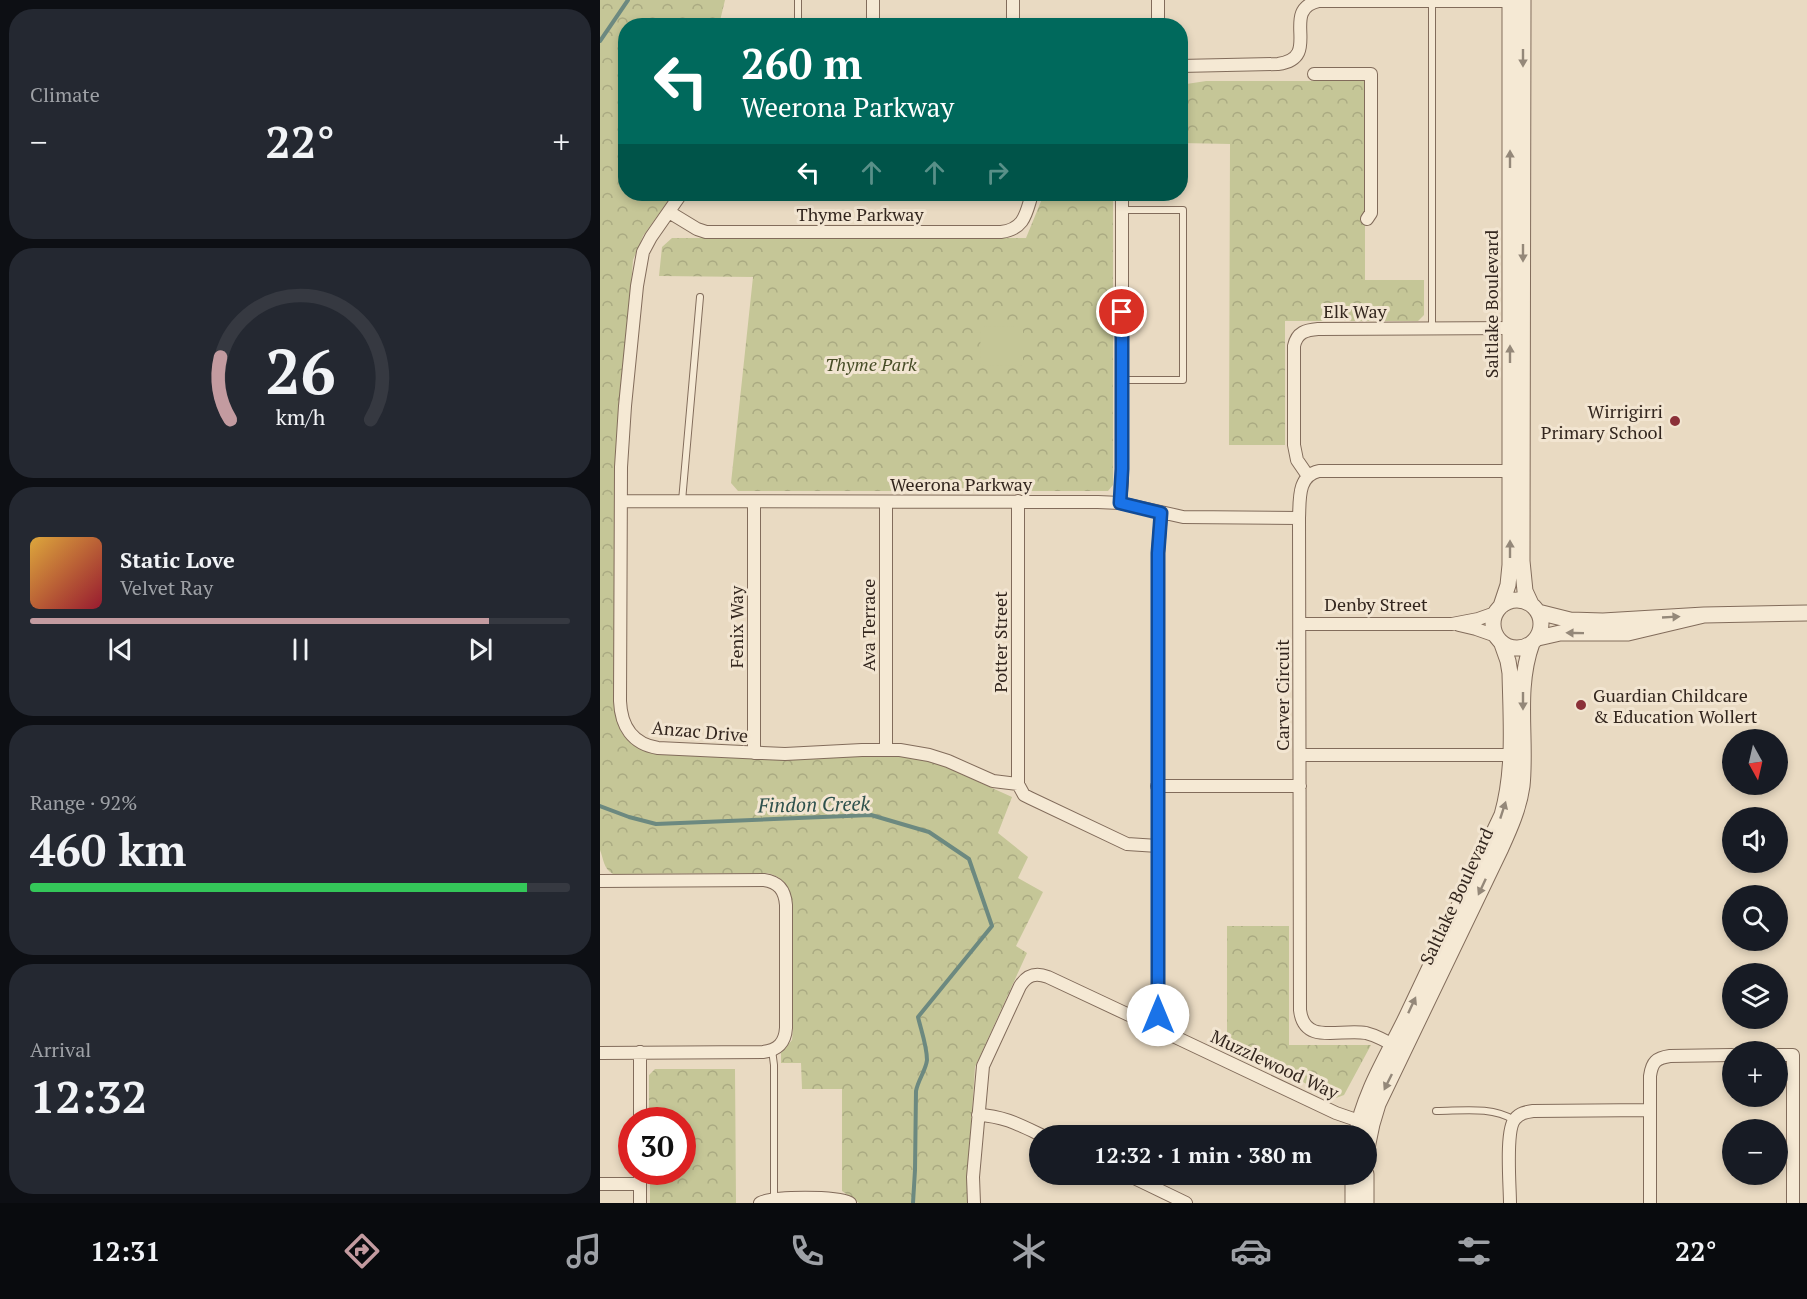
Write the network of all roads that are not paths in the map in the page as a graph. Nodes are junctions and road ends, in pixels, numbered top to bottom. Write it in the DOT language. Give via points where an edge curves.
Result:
graph roads {
  1 [pos="798,0"];
  2 [pos="873,0"];
  3 [pos="1013,0"];
  4 [pos="1158,0"];
  5 [pos="1510,0"];
  6 [pos="1523,0"];
  7 [pos="1432,1"];
  8 [pos="1305,3"];
  9 [pos="798,18"];
  10 [pos="873,18"];
  11 [pos="1013,18"];
  12 [pos="1158,18"];
  13 [pos="1188,66"];
  14 [pos="1314,74"];
  15 [pos="676,201"];
  16 [pos="1030,201"];
  17 [pos="1122,201"];
  18 [pos="1122,210"];
  19 [pos="669,212"];
  20 [pos="1367,219"];
  21 [pos="700,297"];
  22 [pos="1432,328"];
  23 [pos="1517,328"];
  24 [pos="1122,380"];
  25 [pos="1517,470"];
  26 [pos="1308,476"];
  27 [pos="621,501"];
  28 [pos="682,501"];
  29 [pos="886,501"];
  30 [pos="1018,501"];
  31 [pos="754,502"];
  32 [pos="1120,503"];
  33 [pos="1161,513"];
  34 [pos="1299,518"];
  35 [pos="1534,608"];
  36 [pos="1498,610"];
  37 [pos="1807,613"];
  38 [pos="1704,615"];
  39 [pos="1300,624"];
  40 [pos="1452,624"];
  41 [pos="1499,640"];
  42 [pos="1535,640"];
  43 [pos="886,749"];
  44 [pos="754,753"];
  45 [pos="1300,754"];
  46 [pos="1517,754"];
  47 [pos="1018,784"];
  48 [pos="1158,786"];
  49 [pos="1300,786"];
  50 [pos="1158,846"];
  51 [pos="600,881"];
  52 [pos="1158,1015"];
  53 [pos="1399,1048"];
  54 [pos="772,1050"];
  55 [pos="639,1052"];
  56 [pos="600,1053"];
  57 [pos="1722,1055"];
  58 [pos="1788,1055"];
  59 [pos="640,1107"];
  60 [pos="1650,1110"];
  61 [pos="1436,1111"];
  62 [pos="978,1115"];
  63 [pos="1514,1120"];
  64 [pos="1358,1125"];
  65 [pos="1362,1125"];
  66 [pos="1029,1129"];
  67 [pos="618,1181"];
  68 [pos="600,1184"];
  69 [pos="640,1185"];
  70 [pos="1149,1185"];
  71 [pos="1353,1185"];
  72 [pos="1366,1185"];
  73 [pos="774,1199"];
  74 [pos="640,1203"];
  75 [pos="760,1203"];
  76 [pos="850,1203"];
  77 [pos="974,1203"];
  78 [pos="1186,1203"];
  79 [pos="1353,1203"];
  80 [pos="1366,1203"];
  81 [pos="1510,1203"];
  82 [pos="1650,1203"];
  83 [pos="1793,1203"];
  1 -- 9 [label="lane"];
  2 -- 10 [label="street"];
  3 -- 11 [label="street"];
  4 -- 12 [label="street"];
  5 -- 6 [label="street"];
  5 -- 7 [label="street"];
  23 -- 5 [label="street, Saltlake Boulevard, one-way"];
  6 -- 23 [label="street, Saltlake Boulevard, one-way"];
  7 -- 8 [label="street"];
  7 -- 22 [label="lane"];
  8 -- 13 [label="street" via="1298,55 1291,62"];
  14 -- 20 [label="street" via="1371,74 1371,213"];
  15 -- 19 [label="street, Anzac Drive"];
  16 -- 19 [label="street, Thyme Parkway" via="1019,225 1001,232 706,232"];
  17 -- 18 [label="street"];
  18 -- 24 [label="street"];
  18 -- 24 [label="lane" via="1183,210 1183,380"];
  19 -- 27 [label="street, Anzac Drive" via="643,252 640,268 625,406"];
  21 -- 28 [label="lane"];
  22 -- 23 [label="street, Elk Way"];
  22 -- 26 [label="street, Elk Way" via="1318,329 1298,336 1294,346 1294,445"];
  23 -- 25 [label="street, Saltlake Boulevard"];
  24 -- 32 [label="street"];
  25 -- 26 [label="street" via="1324,471"];
  25 -- 35 [label="street, Saltlake Boulevard" via="1523,575 1525,591"];
  36 -- 25 [label="street, Saltlake Boulevard, one-way" via="1509,574"];
  26 -- 34 [label="street, Carver Circuit" via="1301,488"];
  27 -- 28 [label="street, Weerona Parkway"];
  27 -- 44 [label="street, Anzac Drive" via="620,701 625,728 649,747"];
  28 -- 31 [label="street, Weerona Parkway"];
  29 -- 30 [label="street, Weerona Parkway"];
  29 -- 31 [label="street, Weerona Parkway"];
  29 -- 43 [label="street, Ava Terrace"];
  30 -- 32 [label="street, Weerona Parkway"];
  30 -- 47 [label="street, Potter Street"];
  31 -- 44 [label="street, Fenix Way"];
  32 -- 33 [label="street, Weerona Parkway"];
  33 -- 34 [label="street, Weerona Parkway" via="1183,517"];
  33 -- 48 [label="street"];
  34 -- 39 [label="street, Carver Circuit"];
  35 -- 36 [label="street" via="1515,600"];
  35 -- 38 [label="street, one-way" via="1570,620 1593,621"];
  35 -- 42 [label="street" via="1542,625"];
  36 -- 40 [label="street, Denby Street" via="1478,620"];
  36 -- 41 [label="street" via="1493,628"];
  37 -- 38 [label="street"];
  38 -- 42 [label="street, one-way" via="1628,633 1560,633"];
  39 -- 40 [label="street, Denby Street"];
  39 -- 45 [label="street, Carver Circuit"];
  40 -- 41 [label="street, Denby Street" via="1476,629"];
  41 -- 42 [label="street" via="1517,649"];
  41 -- 46 [label="street, Saltlake Boulevard" via="1510,673"];
  42 -- 46 [label="street, Saltlake Boulevard, one-way" via="1523,681"];
  43 -- 44 [label="street, Anzac Drive"];
  43 -- 47 [label="street, Anzac Drive" via="929,755 986,779"];
  45 -- 46 [label="street"];
  45 -- 49 [label="street, Carver Circuit"];
  46 -- 53 [label="street, Saltlake Boulevard" via="1502,815"];
  47 -- 50 [label="street" via="1024,795 1120,841 1133,846"];
  48 -- 49 [label="street"];
  48 -- 50 [label="street"];
  49 -- 53 [label="street, Carver Circuit" via="1301,1020 1306,1028 1316,1032 1368,1034"];
  50 -- 52 [label="street"];
  51 -- 54 [label="street" via="764,880 781,887 786,905 786,1028 782,1043"];
  52 -- 62 [label="street" via="1129,1015 1047,976 1036,974 1026,978 986,1057"];
  52 -- 64 [label="street, Muzzlewood Way" via="1162,1028 1171,1035"];
  53 -- 65 [label="street, Saltlake Boulevard" via="1371,1087"];
  54 -- 55 [label="street"];
  54 -- 73 [label="lane"];
  55 -- 56 [label="street"];
  55 -- 59 [label="street"];
  57 -- 60 [label="street" via="1658,1059 1650,1076"];
  58 -- 83 [label="street" via="1793,1055"];
  60 -- 63 [label="street" via="1533,1111"];
  60 -- 82 [label="street"];
  61 -- 63 [label="lane" via="1489,1110"];
  62 -- 66 [label="street" via="1008,1119"];
  62 -- 77 [label="street"];
  63 -- 81 [label="street" via="1510,1128"];
  67 -- 68 [label="street"];
  69 -- 74 [label="street"];
  70 -- 78 [label="street"];
  71 -- 79 [label="street"];
  72 -- 80 [label="street"];
  73 -- 75 [label="street"];
  73 -- 76 [label="street" via="834,1199"];
}
